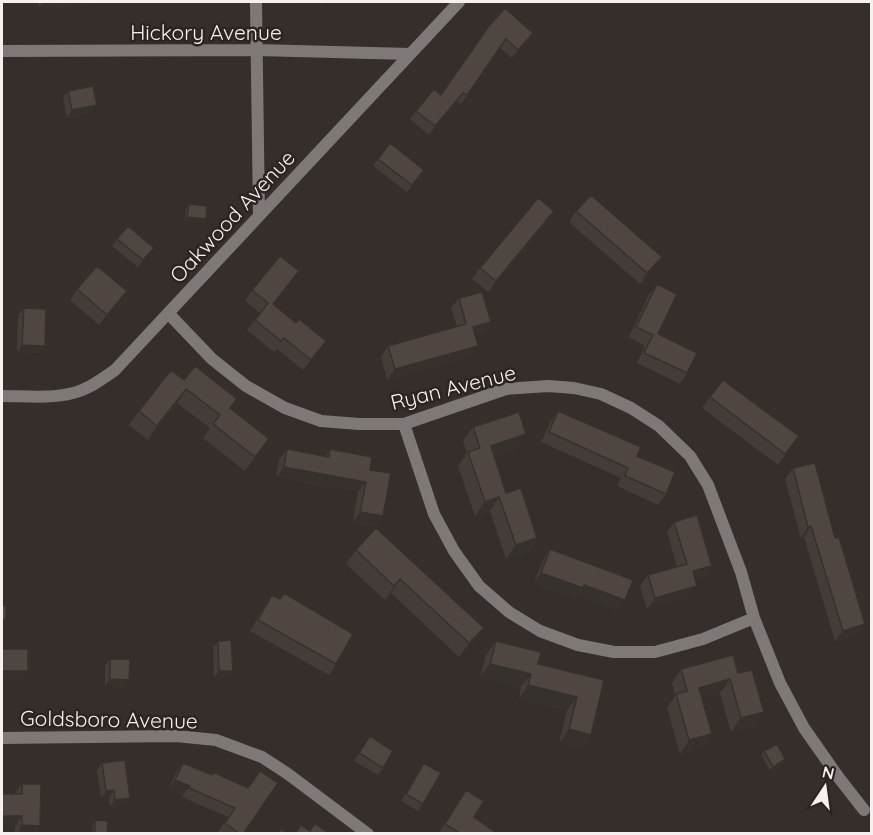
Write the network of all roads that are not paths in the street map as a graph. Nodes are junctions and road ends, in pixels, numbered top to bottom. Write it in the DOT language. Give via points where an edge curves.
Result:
graph roads {
  1 [pos="256,2"];
  2 [pos="459,2"];
  3 [pos="2,51"];
  4 [pos="257,51"];
  5 [pos="410,54"];
  6 [pos="259,215"];
  7 [pos="168,312"];
  8 [pos="2,396"];
  9 [pos="404,424"];
  10 [pos="754,618"];
  11 [pos="2,738"];
  12 [pos="864,810"];
  13 [pos="368,834"];
  1 -- 4 [label="street"];
  2 -- 5 [label="street, Oakwood Avenue"];
  3 -- 4 [label="street, Hickory Avenue"];
  4 -- 5 [label="street, Hickory Avenue"];
  4 -- 6 [label="street"];
  5 -- 6 [label="street, Oakwood Avenue"];
  6 -- 7 [label="street, Oakwood Avenue"];
  7 -- 8 [label="street, Oakwood Avenue" via="115,370 91,386 73,393"];
  7 -- 9 [label="street, Ryan Avenue" via="213,359 246,386 285,408 321,421"];
  9 -- 10 [label="street" via="434,514 454,551 478,586 540,631 578,645 614,652 655,652 703,639"];
  9 -- 10 [label="street, Ryan Avenue" via="506,389 548,386 601,394 631,408 659,426 690,456 708,485"];
  10 -- 12 [label="street, Ryan Avenue" via="780,683 804,728"];
  11 -- 13 [label="street, Goldsboro Avenue" via="176,736 216,740 262,757"];
}
